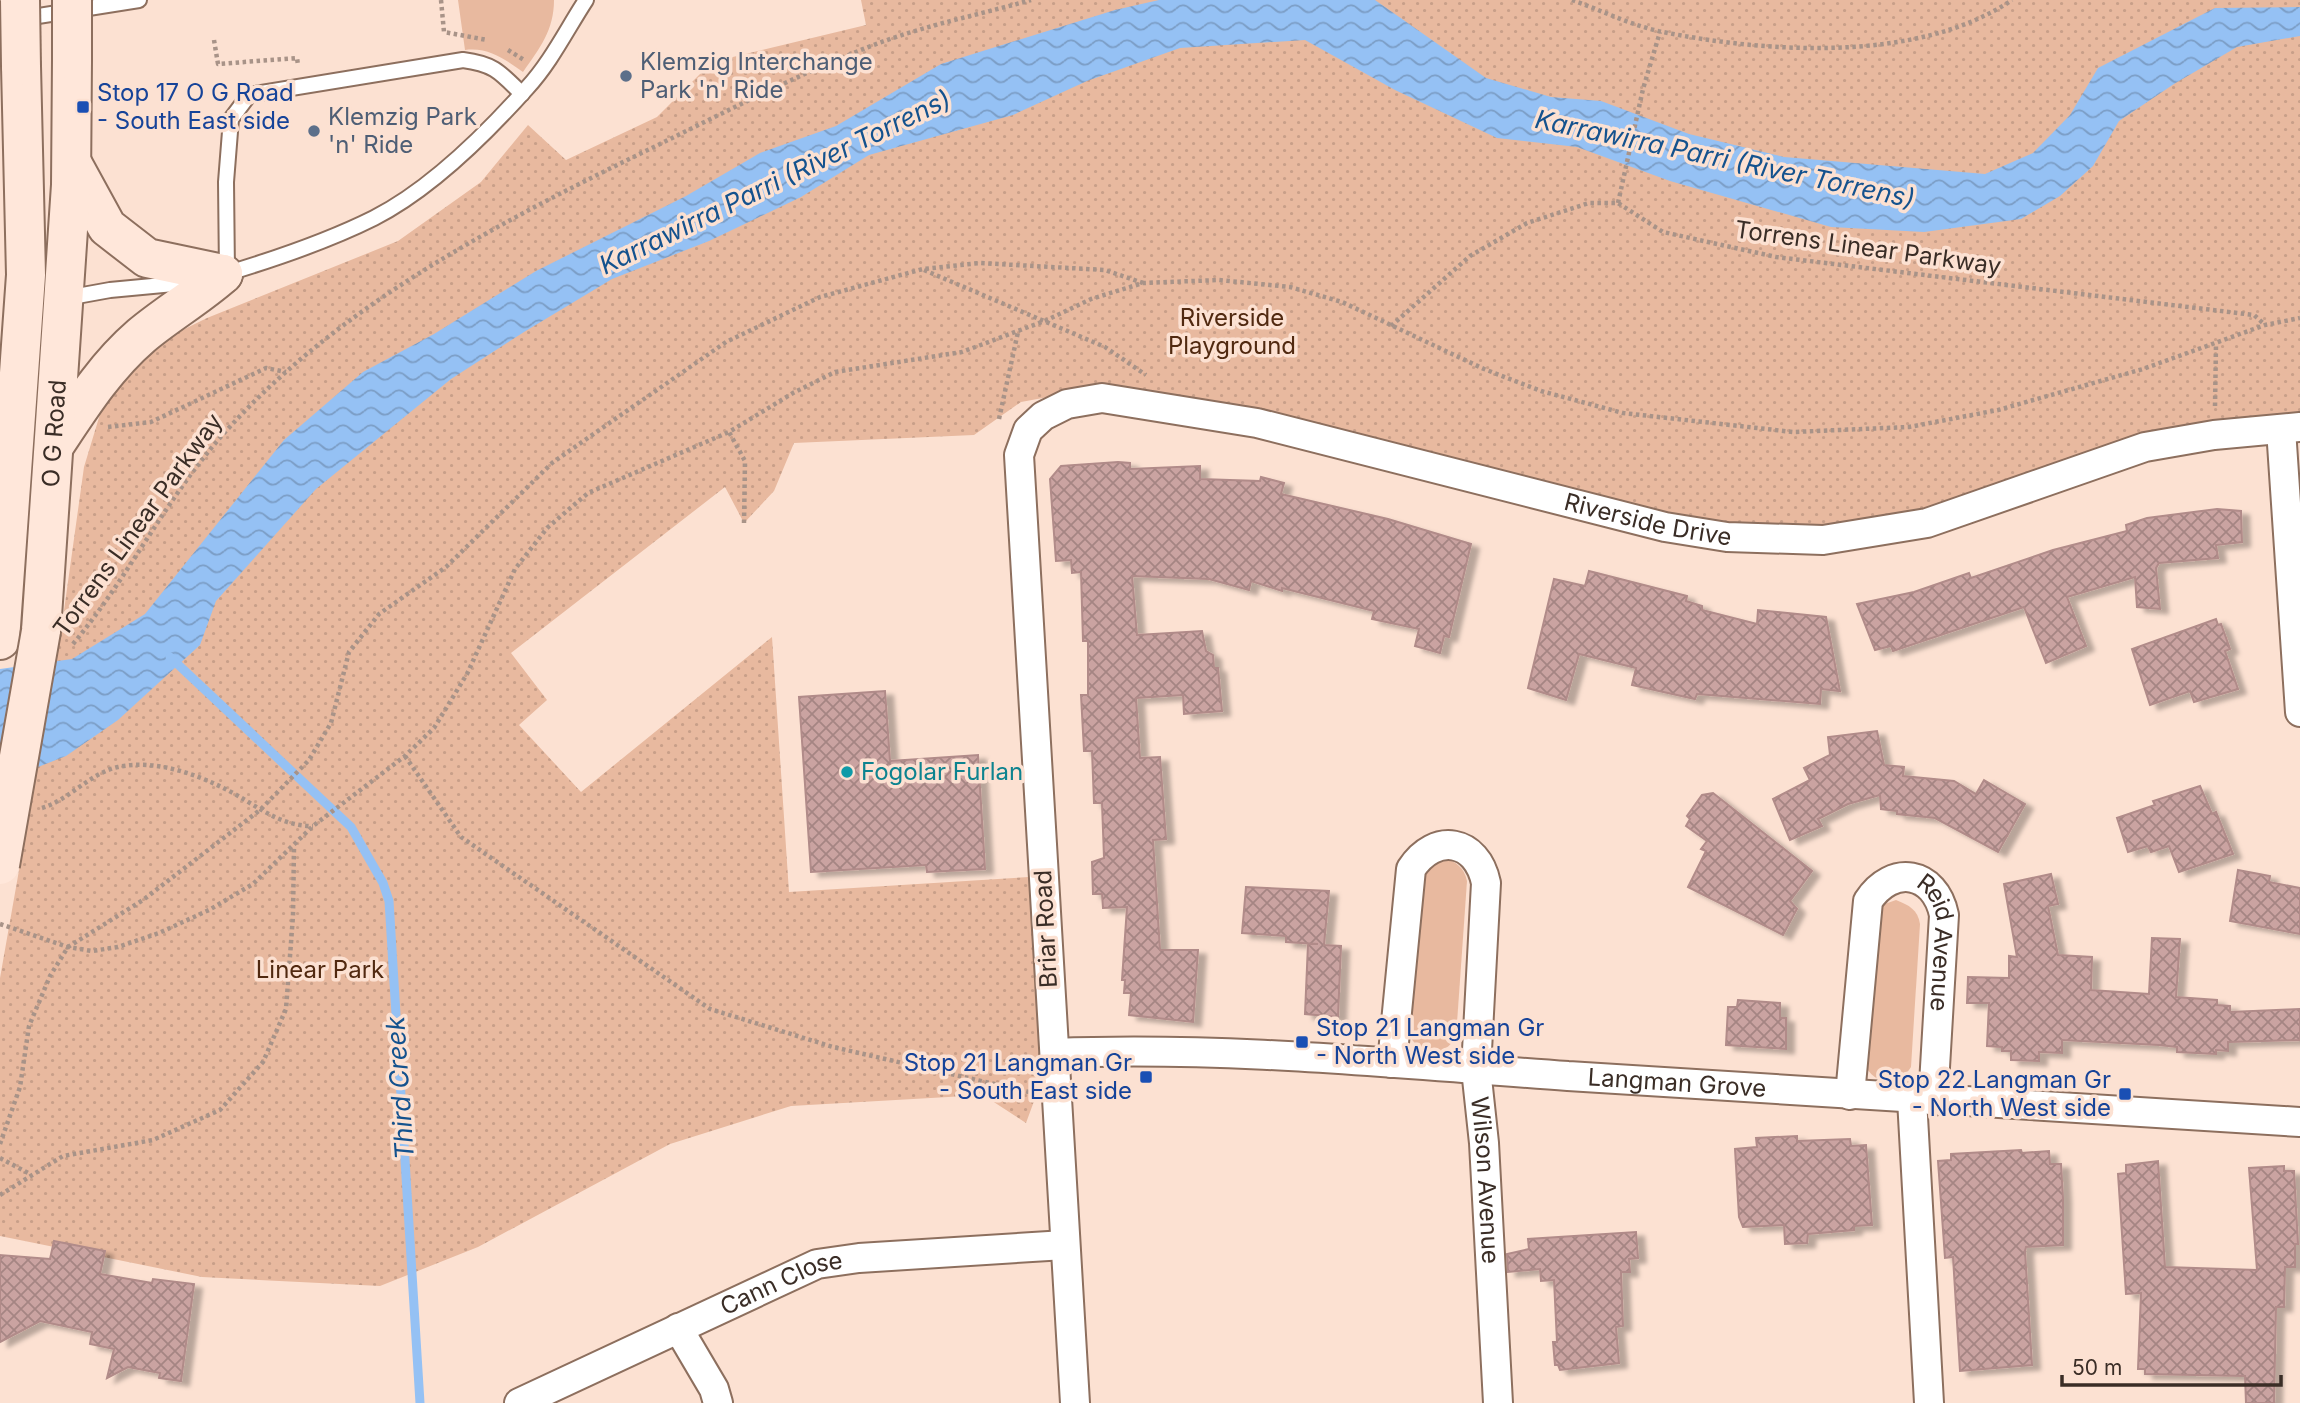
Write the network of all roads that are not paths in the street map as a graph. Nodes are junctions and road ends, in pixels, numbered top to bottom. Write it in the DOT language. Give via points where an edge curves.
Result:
graph roads {
  1 [pos="20,0"];
  2 [pos="72,0"];
  3 [pos="139,0"];
  4 [pos="573,0"];
  5 [pos="586,0"];
  6 [pos="573,20"];
  7 [pos="0,22"];
  8 [pos="522,94"];
  9 [pos="72,163"];
  10 [pos="225,274"];
  11 [pos="64,299"];
  12 [pos="24,304"];
  13 [pos="2291,428"];
  14 [pos="54,446"];
  15 [pos="1020,455"];
  16 [pos="2,630"];
  17 [pos="2300,712"];
  18 [pos="0,866"];
  19 [pos="1055,1053"];
  20 [pos="1392,1063"];
  21 [pos="1476,1069"];
  22 [pos="1850,1095"];
  23 [pos="1923,1100"];
  24 [pos="2300,1122"];
  25 [pos="1065,1245"];
  26 [pos="678,1328"];
  27 [pos="519,1403"];
  28 [pos="718,1403"];
  29 [pos="1075,1403"];
  30 [pos="1498,1403"];
  31 [pos="1929,1403"];
  1 -- 12 [label="main road, O G Road, bridge"];
  2 -- 9 [label="main road, O G Road, bridge"];
  3 -- 7 [label="lane"];
  4 -- 6 [label="lane"];
  5 -- 6 [label="lane"];
  6 -- 8 [label="lane"];
  8 -- 10 [label="lane" via="475,142 375,218 277,259"];
  8 -- 10 [label="lane" via="487,63 463,60 249,95 231,119"];
  9 -- 10 [label="main road" via="107,227 147,258"];
  9 -- 11 [label="main road, O G Road"];
  10 -- 11 [label="lane"];
  10 -- 14 [label="main road" via="142,335 109,367"];
  11 -- 12 [label="main road"];
  11 -- 14 [label="main road, O G Road"];
  12 -- 16 [label="main road, O G Road"];
  13 -- 15 [label="street, Riverside Drive" via="2145,447 1927,523 1823,540 1772,540 1665,527 1257,423 1102,398 1067,404 1044,416 1028,430"];
  13 -- 17 [label="street"];
  14 -- 18 [label="main road, O G Road, bridge" via="53,643"];
  15 -- 19 [label="street, Briar Road"];
  19 -- 20 [label="street, Langman Grove"];
  19 -- 25 [label="street, Briar Road"];
  20 -- 21 [label="street, Langman Grove"];
  20 -- 21 [label="street, Wilson Avenue" via="1411,869 1419,856 1432,848 1451,845 1473,854 1486,883"];
  21 -- 22 [label="street, Langman Grove"];
  21 -- 30 [label="street, Wilson Avenue"];
  22 -- 23 [label="street, Langman Grove"];
  22 -- 23 [label="street, Reid Avenue" via="1868,901 1889,880 1909,877 1931,886 1944,915"];
  23 -- 24 [label="street, Langman Grove"];
  23 -- 31 [label="street, Reid Avenue"];
  25 -- 26 [label="street, Cann Close" via="833,1260 804,1268"];
  25 -- 29 [label="street, Briar Road"];
  26 -- 27 [label="street, Cann Close"];
  26 -- 28 [label="street"];
}
